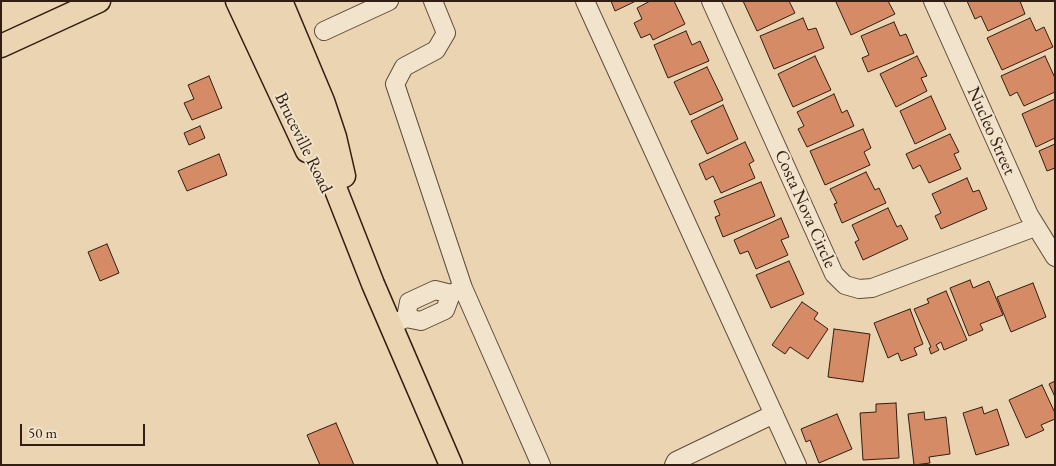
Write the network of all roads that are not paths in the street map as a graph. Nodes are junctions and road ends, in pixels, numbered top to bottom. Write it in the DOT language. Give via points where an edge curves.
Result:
graph roads {
  1 [pos="99,1"];
  2 [pos="237,1"];
  3 [pos="258,1"];
  4 [pos="281,1"];
  5 [pos="389,1"];
  6 [pos="433,1"];
  7 [pos="585,1"];
  8 [pos="711,1"];
  9 [pos="933,1"];
  10 [pos="324,31"];
  11 [pos="1,46"];
  12 [pos="1035,228"];
  13 [pos="358,244"];
  14 [pos="1055,258"];
  15 [pos="373,284"];
  16 [pos="457,291"];
  17 [pos="398,321"];
  18 [pos="774,414"];
  19 [pos="451,465"];
  20 [pos="541,465"];
  21 [pos="674,465"];
  22 [pos="797,465"];
  1 -- 11 [label="main road"];
  2 -- 15 [label="main road, Bruceville Road" via="299,136"];
  3 -- 13 [label="main road, Bruceville Road"];
  4 -- 13 [label="main road" via="329,120"];
  5 -- 10 [label="street"];
  6 -- 16 [label="street" via="446,33 436,50 404,67 395,84"];
  7 -- 18 [label="street"];
  8 -- 12 [label="street, Costa Nova Circle" via="834,274 845,285 859,290 872,288"];
  9 -- 12 [label="street, Nucleo Street"];
  12 -- 14 [label="street, Nucleo Street"];
  13 -- 15 [label="main road, Bruceville Road"];
  15 -- 17 [label="main road, Bruceville Road"];
  16 -- 17 [label="street" via="446,310 421,321"];
  16 -- 20 [label="street"];
  17 -- 19 [label="main road, Bruceville Road"];
  18 -- 21 [label="street" via="676,461"];
  18 -- 22 [label="street"];
}
